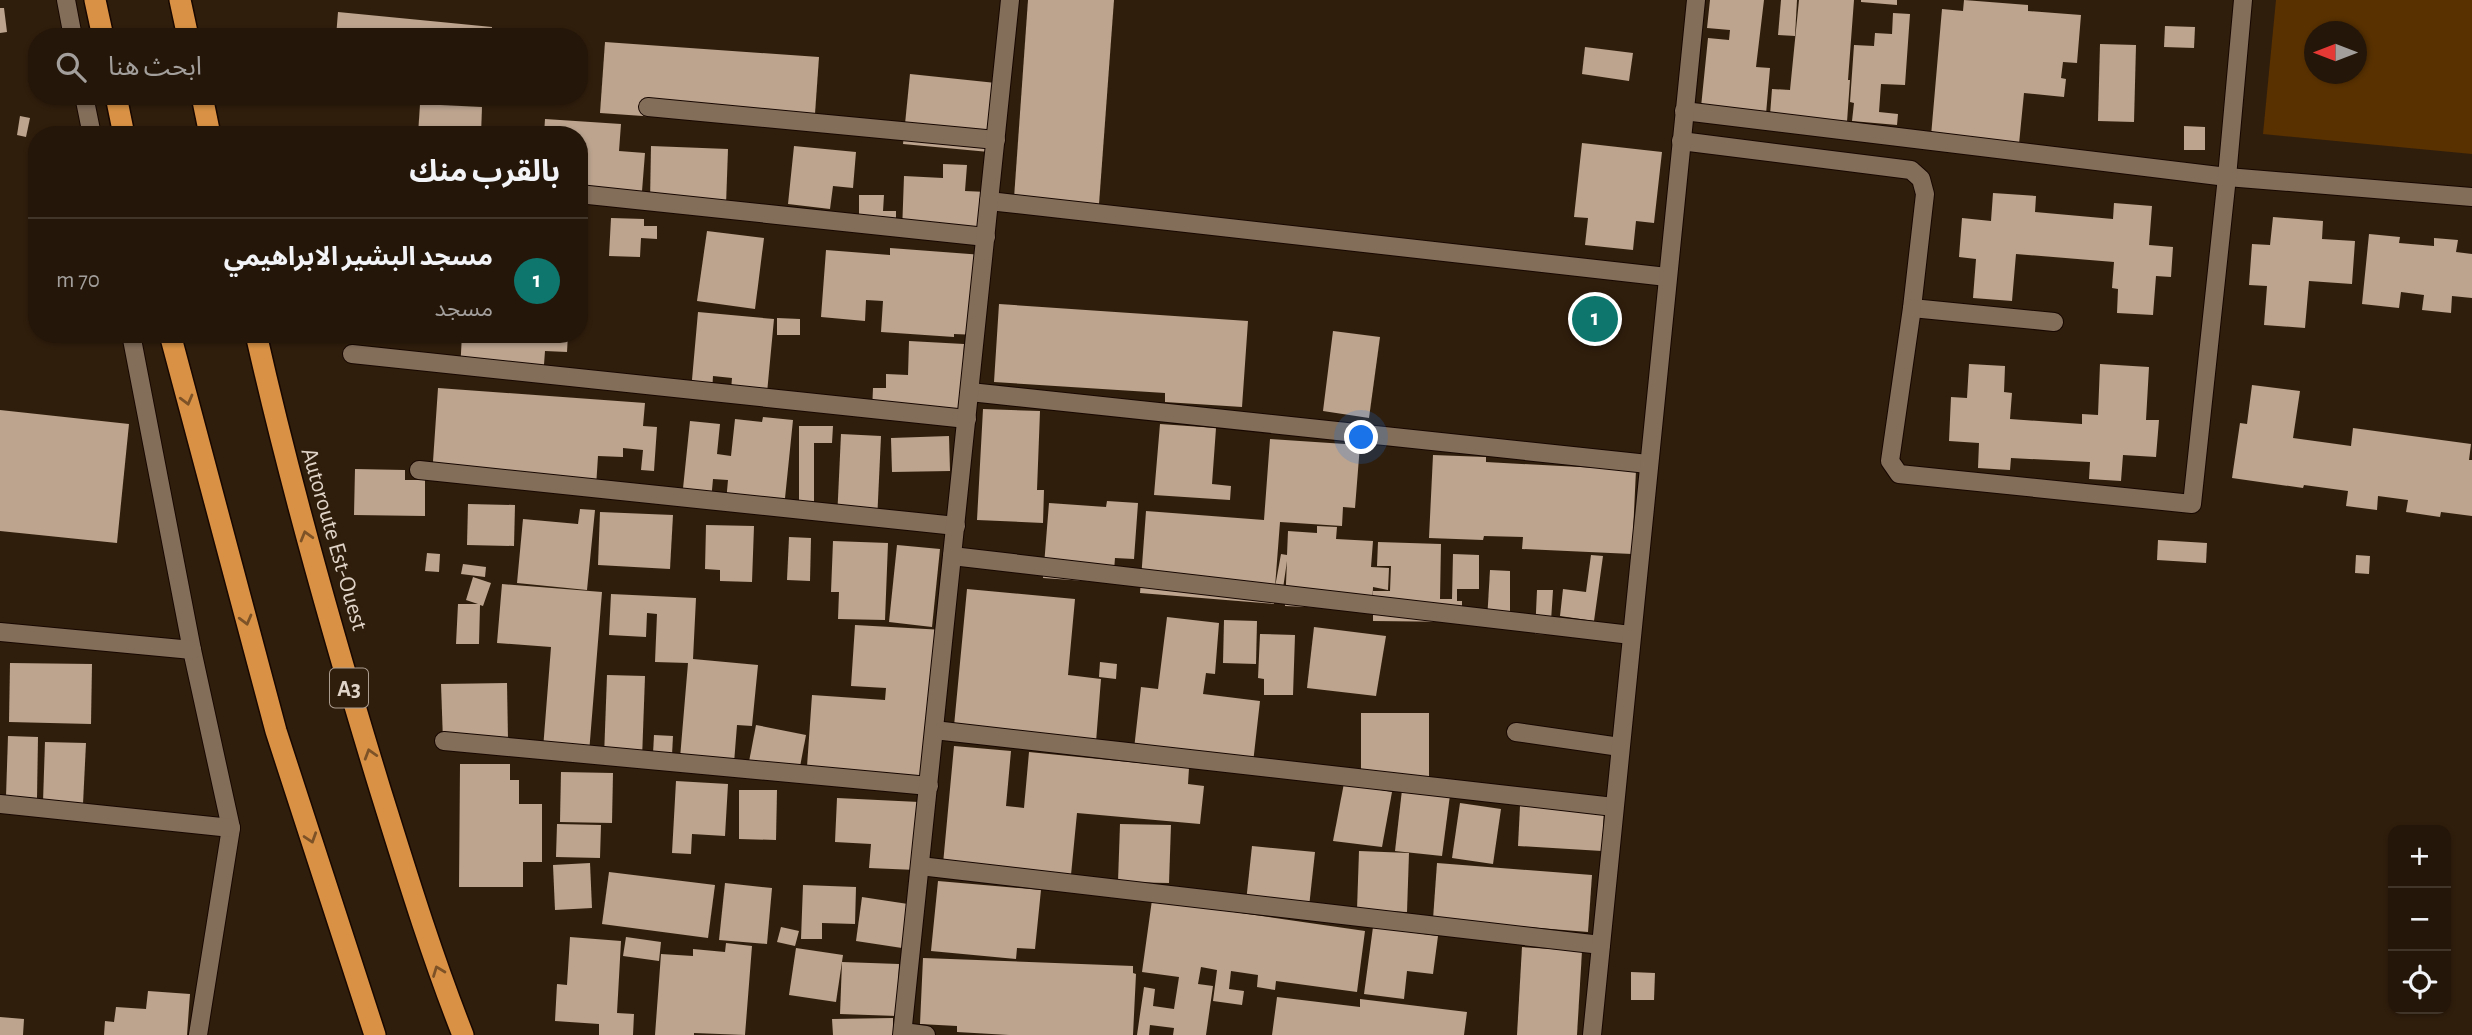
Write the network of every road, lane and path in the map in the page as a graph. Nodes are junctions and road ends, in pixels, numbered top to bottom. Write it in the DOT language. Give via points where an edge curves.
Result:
graph roads {
  1 [pos="66,0"];
  2 [pos="94,0"];
  3 [pos="180,0"];
  4 [pos="1010,0"];
  5 [pos="1696,0"];
  6 [pos="2243,0"];
  7 [pos="71,28"];
  8 [pos="101,28"];
  9 [pos="186,28"];
  10 [pos="86,105"];
  11 [pos="118,105"];
  12 [pos="204,105"];
  13 [pos="648,107"];
  14 [pos="1684,111"];
  15 [pos="90,126"];
  16 [pos="122,126"];
  17 [pos="209,126"];
  18 [pos="996,140"];
  19 [pos="1681,141"];
  20 [pos="2227,177"];
  21 [pos="588,195"];
  22 [pos="2472,197"];
  23 [pos="989,201"];
  24 [pos="986,237"];
  25 [pos="1667,277"];
  26 [pos="1912,308"];
  27 [pos="2054,322"];
  28 [pos="133,343"];
  29 [pos="172,343"];
  30 [pos="258,343"];
  31 [pos="352,355"];
  32 [pos="970,392"];
  33 [pos="967,419"];
  34 [pos="1648,464"];
  35 [pos="419,470"];
  36 [pos="956,526"];
  37 [pos="952,556"];
  38 [pos="0,632"];
  39 [pos="1631,635"];
  40 [pos="192,650"];
  41 [pos="934,730"];
  42 [pos="1516,732"];
  43 [pos="444,741"];
  44 [pos="1620,747"];
  45 [pos="929,786"];
  46 [pos="0,804"];
  47 [pos="1614,807"];
  48 [pos="231,828"];
  49 [pos="920,866"];
  50 [pos="1601,945"];
  51 [pos="902,1034"];
  52 [pos="198,1035"];
  53 [pos="375,1035"];
  54 [pos="463,1035"];
  55 [pos="926,1035"];
  56 [pos="1592,1035"];
  1 -- 7 [label="street"];
  2 -- 8 [label="highway"];
  3 -- 9 [label="highway"];
  4 -- 18 [label="street"];
  5 -- 14 [label="street"];
  6 -- 20 [label="street"];
  10 -- 15 [label="street"];
  11 -- 16 [label="highway"];
  12 -- 17 [label="highway"];
  13 -- 18 [label="street"];
  14 -- 19 [label="street"];
  14 -- 20 [label="street"];
  18 -- 23 [label="street"];
  19 -- 25 [label="street"];
  19 -- 26 [label="street" via="1911,170 1921,179 1925,194"];
  20 -- 22 [label="street"];
  20 -- 26 [label="street" via="2192,504 1899,474 1890,461"];
  21 -- 24 [label="street"];
  23 -- 24 [label="street"];
  23 -- 25 [label="street"];
  24 -- 32 [label="street"];
  25 -- 34 [label="street"];
  26 -- 27 [label="street"];
  28 -- 40 [label="street"];
  29 -- 53 [label="highway, one-way" via="276,731"];
  54 -- 30 [label="highway, Autoroute Est-Ouest / A3, one-way" via="434,960 352,698"];
  31 -- 33 [label="street"];
  32 -- 33 [label="street"];
  32 -- 34 [label="street"];
  33 -- 36 [label="street"];
  34 -- 39 [label="street"];
  35 -- 36 [label="street"];
  36 -- 37 [label="street"];
  37 -- 39 [label="street"];
  37 -- 41 [label="street"];
  38 -- 40 [label="street"];
  39 -- 44 [label="street"];
  40 -- 48 [label="street"];
  41 -- 45 [label="street"];
  41 -- 47 [label="street"];
  42 -- 44 [label="street"];
  43 -- 45 [label="street"];
  44 -- 47 [label="street"];
  45 -- 49 [label="street"];
  46 -- 48 [label="street"];
  47 -- 50 [label="street"];
  48 -- 52 [label="street"];
  49 -- 50 [label="street"];
  49 -- 51 [label="street"];
  50 -- 56 [label="street"];
  51 -- 55 [label="street"];
}
